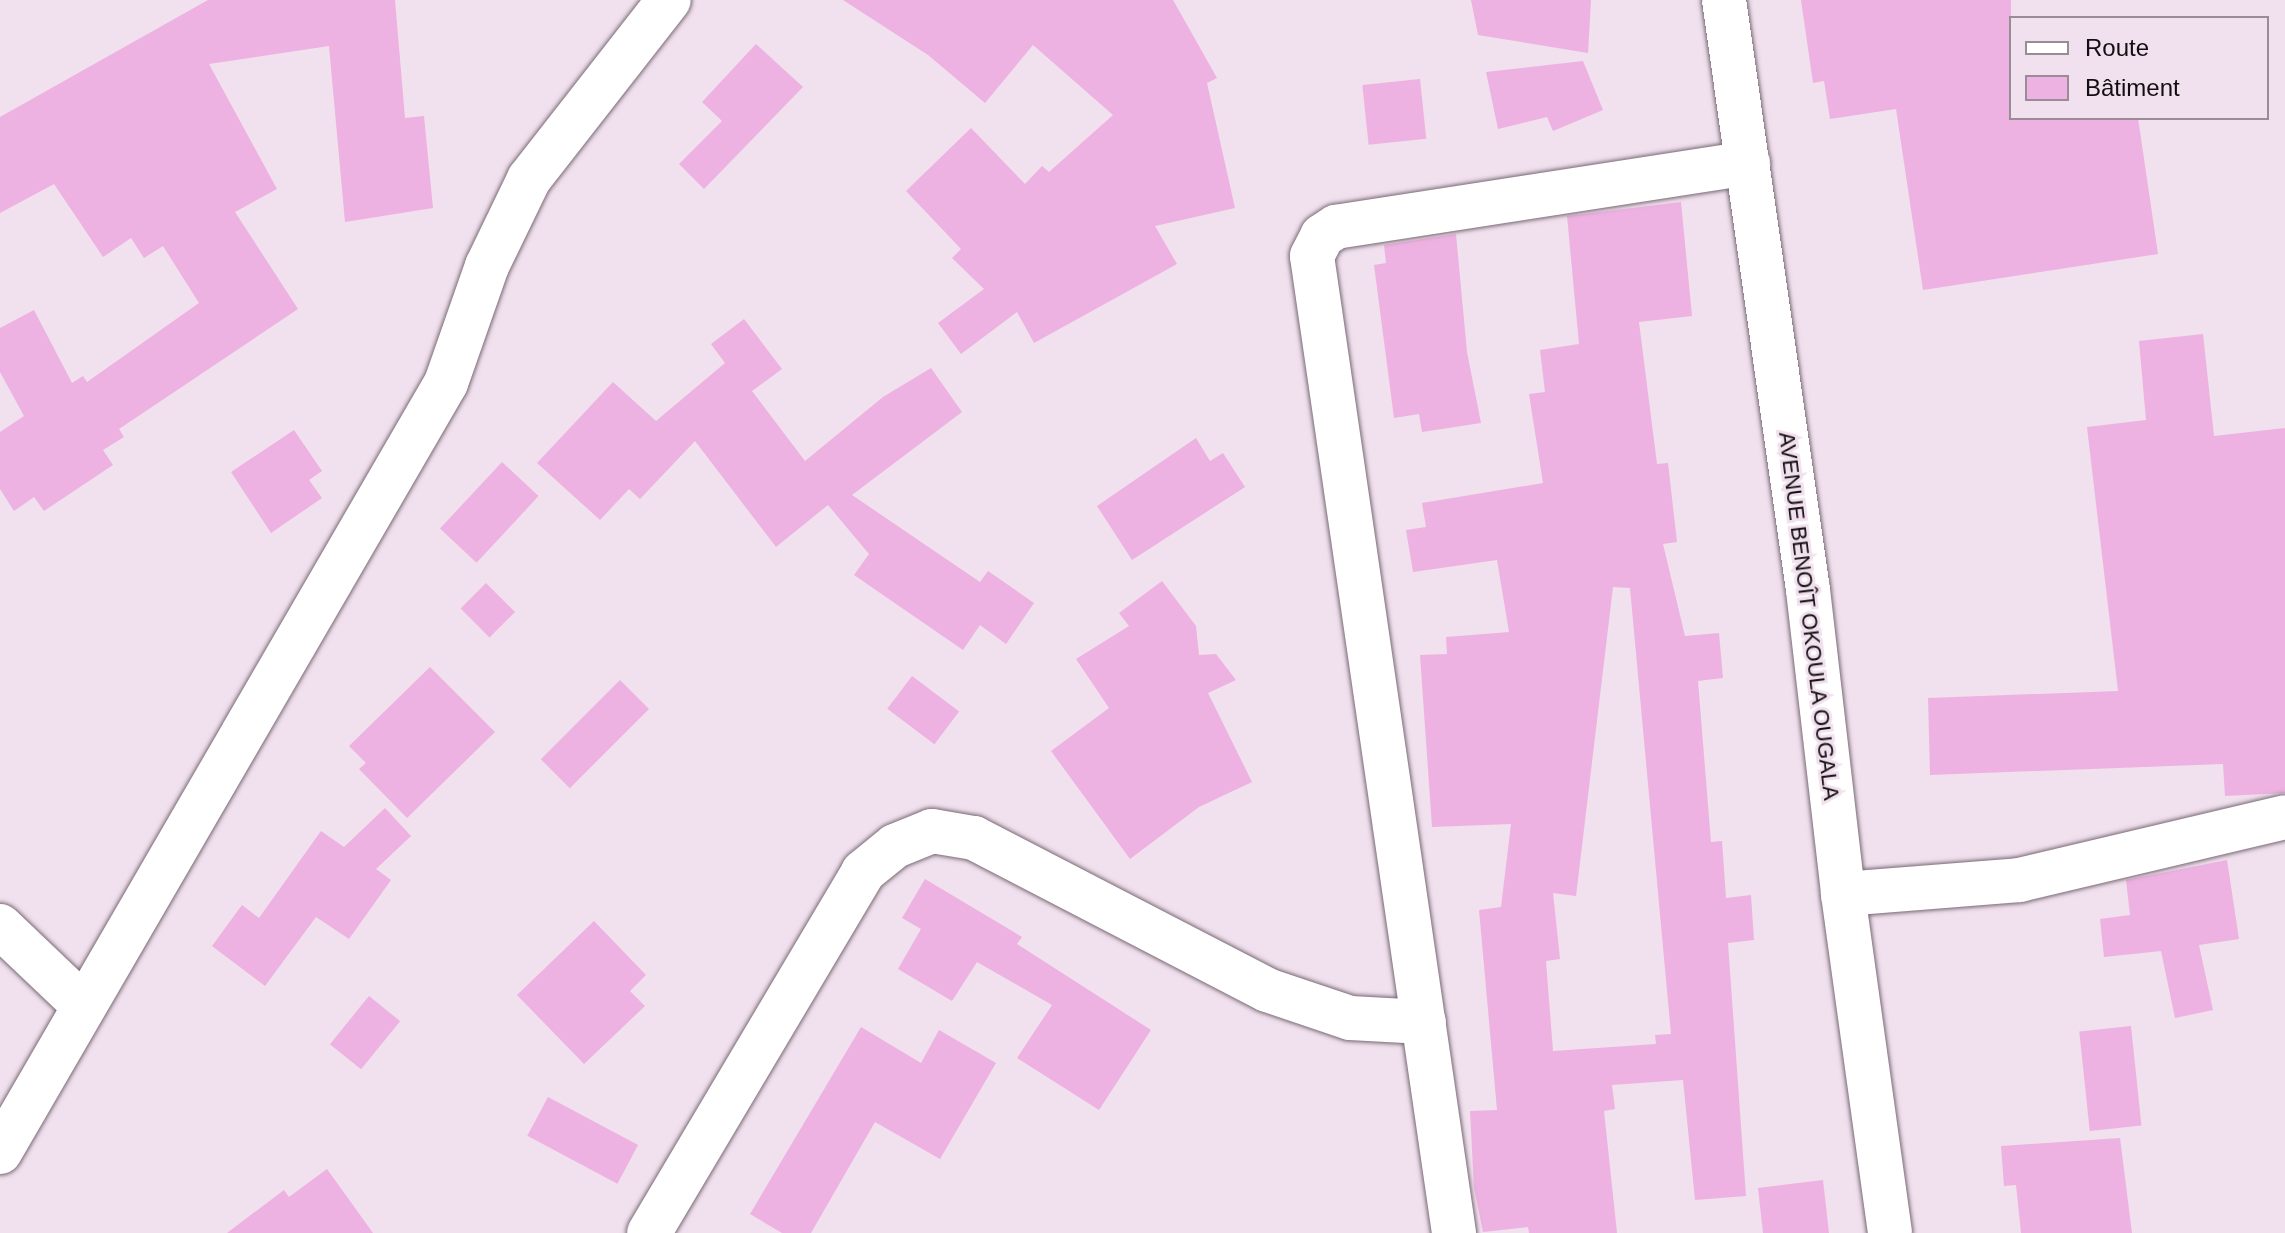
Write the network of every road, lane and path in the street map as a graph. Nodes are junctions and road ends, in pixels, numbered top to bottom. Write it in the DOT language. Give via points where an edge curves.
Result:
graph roads {
  1 [pos="669,0"];
  2 [pos="1724,0"];
  3 [pos="1748,163"];
  4 [pos="2285,817"];
  5 [pos="1843,894"];
  6 [pos="0,926"];
  7 [pos="82,1004"];
  8 [pos="1424,1022"];
  9 [pos="0,1152"];
  10 [pos="649,1233"];
  11 [pos="1454,1233"];
  12 [pos="1890,1233"];
  1 -- 7 [label="street" via="529,179 487,266 446,383"];
  2 -- 3 [label="street, AVENUE BENOÎT OKOULA OUGALA"];
  3 -- 5 [label="street, AVENUE BENOÎT OKOULA OUGALA" via="1808,590"];
  3 -- 8 [label="street" via="1336,227 1322,236 1312,256"];
  4 -- 5 [label="street" via="2019,880"];
  5 -- 12 [label="street, AVENUE BENOÎT OKOULA OUGALA"];
  6 -- 7 [label="street"];
  7 -- 9 [label="street"];
  8 -- 10 [label="street" via="1350,1018 1267,990 974,838 932,831 895,846 863,872"];
  8 -- 11 [label="street"];
}
